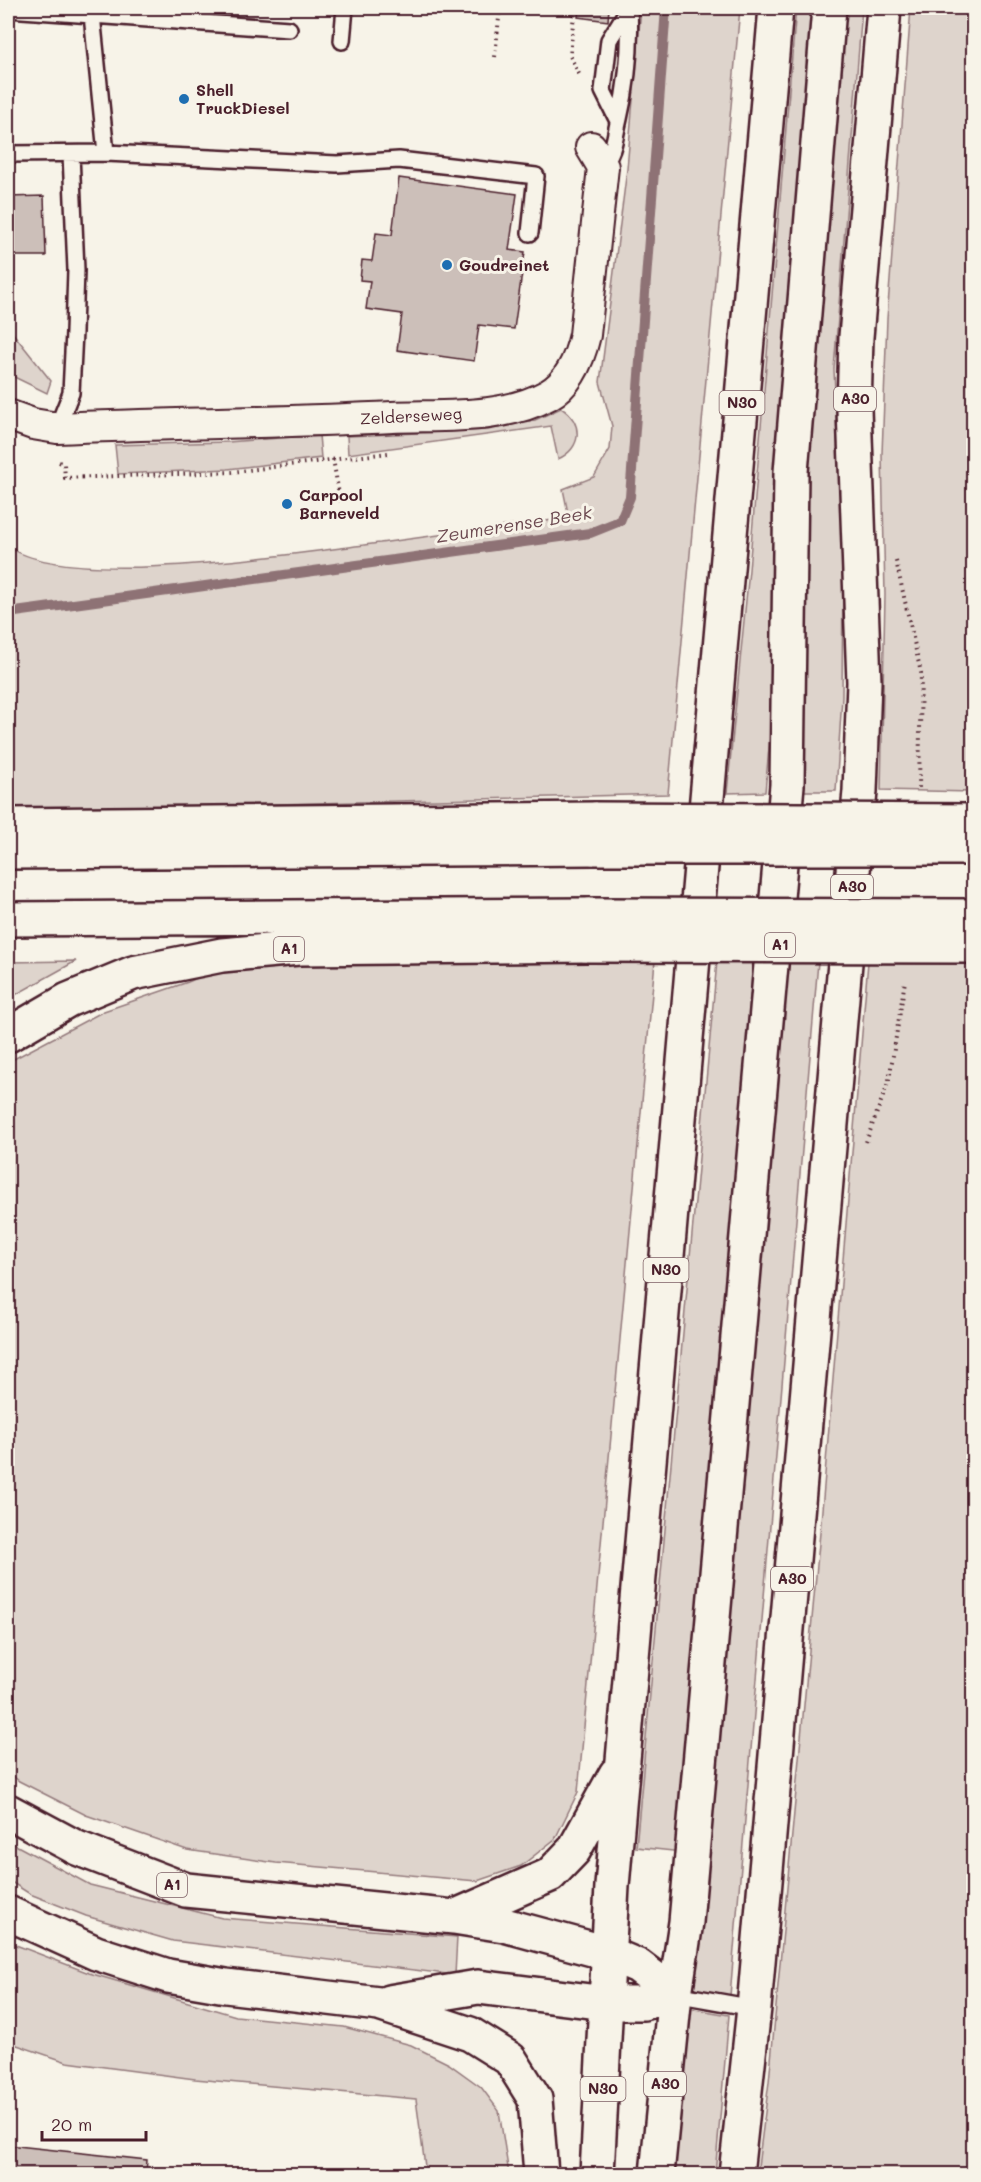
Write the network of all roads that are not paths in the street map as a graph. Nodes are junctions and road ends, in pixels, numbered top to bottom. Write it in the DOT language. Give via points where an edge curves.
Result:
graph roads {
  1 [pos="345,8"];
  2 [pos="629,8"];
  3 [pos="776,8"];
  4 [pos="829,8"];
  5 [pos="884,8"];
  6 [pos="8,9"];
  7 [pos="92,15"];
  8 [pos="289,29"];
  9 [pos="342,41"];
  10 [pos="618,121"];
  11 [pos="106,153"];
  12 [pos="8,154"];
  13 [pos="71,154"];
  14 [pos="597,157"];
  15 [pos="530,233"];
  16 [pos="8,415"];
  17 [pos="57,428"];
  18 [pos="974,821"];
  19 [pos="8,825"];
  20 [pos="595,833"];
  21 [pos="974,848"];
  22 [pos="8,852"];
  23 [pos="974,916"];
  24 [pos="8,920"];
  25 [pos="588,930"];
  26 [pos="974,946"];
  27 [pos="8,1035"];
  28 [pos="622,1761"];
  29 [pos="8,1811"];
  30 [pos="8,1913"];
  31 [pos="454,1917"];
  32 [pos="607,1953"];
  33 [pos="675,1994"];
  34 [pos="606,2003"];
  35 [pos="379,2004"];
  36 [pos="754,2008"];
  37 [pos="541,2175"];
  38 [pos="597,2175"];
  39 [pos="657,2175"];
  40 [pos="736,2175"];
  1 -- 9 [label="lane"];
  2 -- 10 [label="lane" via="631,42 626,93"];
  2 -- 10 [label="lane" via="609,40 603,91"];
  3 -- 28 [label="main road, N30"];
  4 -- 33 [label="main road, A30" via="791,472 787,785 687,1922"];
  5 -- 36 [label="main road, A30" via="856,336 854,410 864,682 860,791"];
  6 -- 7 [label="lane"];
  7 -- 8 [label="lane"];
  7 -- 11 [label="lane"];
  10 -- 14 [label="lane" via="613,152"];
  11 -- 13 [label="lane"];
  11 -- 15 [label="lane" via="337,164 399,160 536,176"];
  12 -- 13 [label="lane"];
  13 -- 17 [label="lane" via="76,270 74,332 70,393"];
  14 -- 17 [label="street, Zelderseweg" via="585,335 580,358 550,394 520,407 479,413"];
  16 -- 17 [label="street, Zelderseweg"];
  18 -- 20 [label="main road, bridge"];
  19 -- 20 [label="main road"];
  20 -- 21 [label="main road, bridge"];
  20 -- 22 [label="main road"];
  23 -- 25 [label="main road, A1, bridge"];
  24 -- 25 [label="main road, A1"];
  25 -- 26 [label="main road, A1, bridge"];
  25 -- 27 [label="main road, A1" via="222,955 133,973 68,1000"];
  28 -- 31 [label="main road, N30" via="574,1850 550,1875"];
  28 -- 32 [label="main road, N30"];
  29 -- 31 [label="main road, A1" via="77,1848 186,1890"];
  30 -- 35 [label="main road" via="96,1953 168,1976"];
  31 -- 32 [label="main road, A1" via="504,1925"];
  32 -- 33 [label="main road" via="639,1966"];
  32 -- 34 [label="main road, N30"];
  33 -- 34 [label="main road" via="643,2003"];
  33 -- 36 [label="lane"];
  33 -- 39 [label="main road, A30"];
  34 -- 35 [label="main road" via="478,1987"];
  34 -- 38 [label="main road, N30"];
  35 -- 37 [label="main road" via="470,2034 510,2059 535,2099"];
  36 -- 40 [label="main road, A30"];
}
